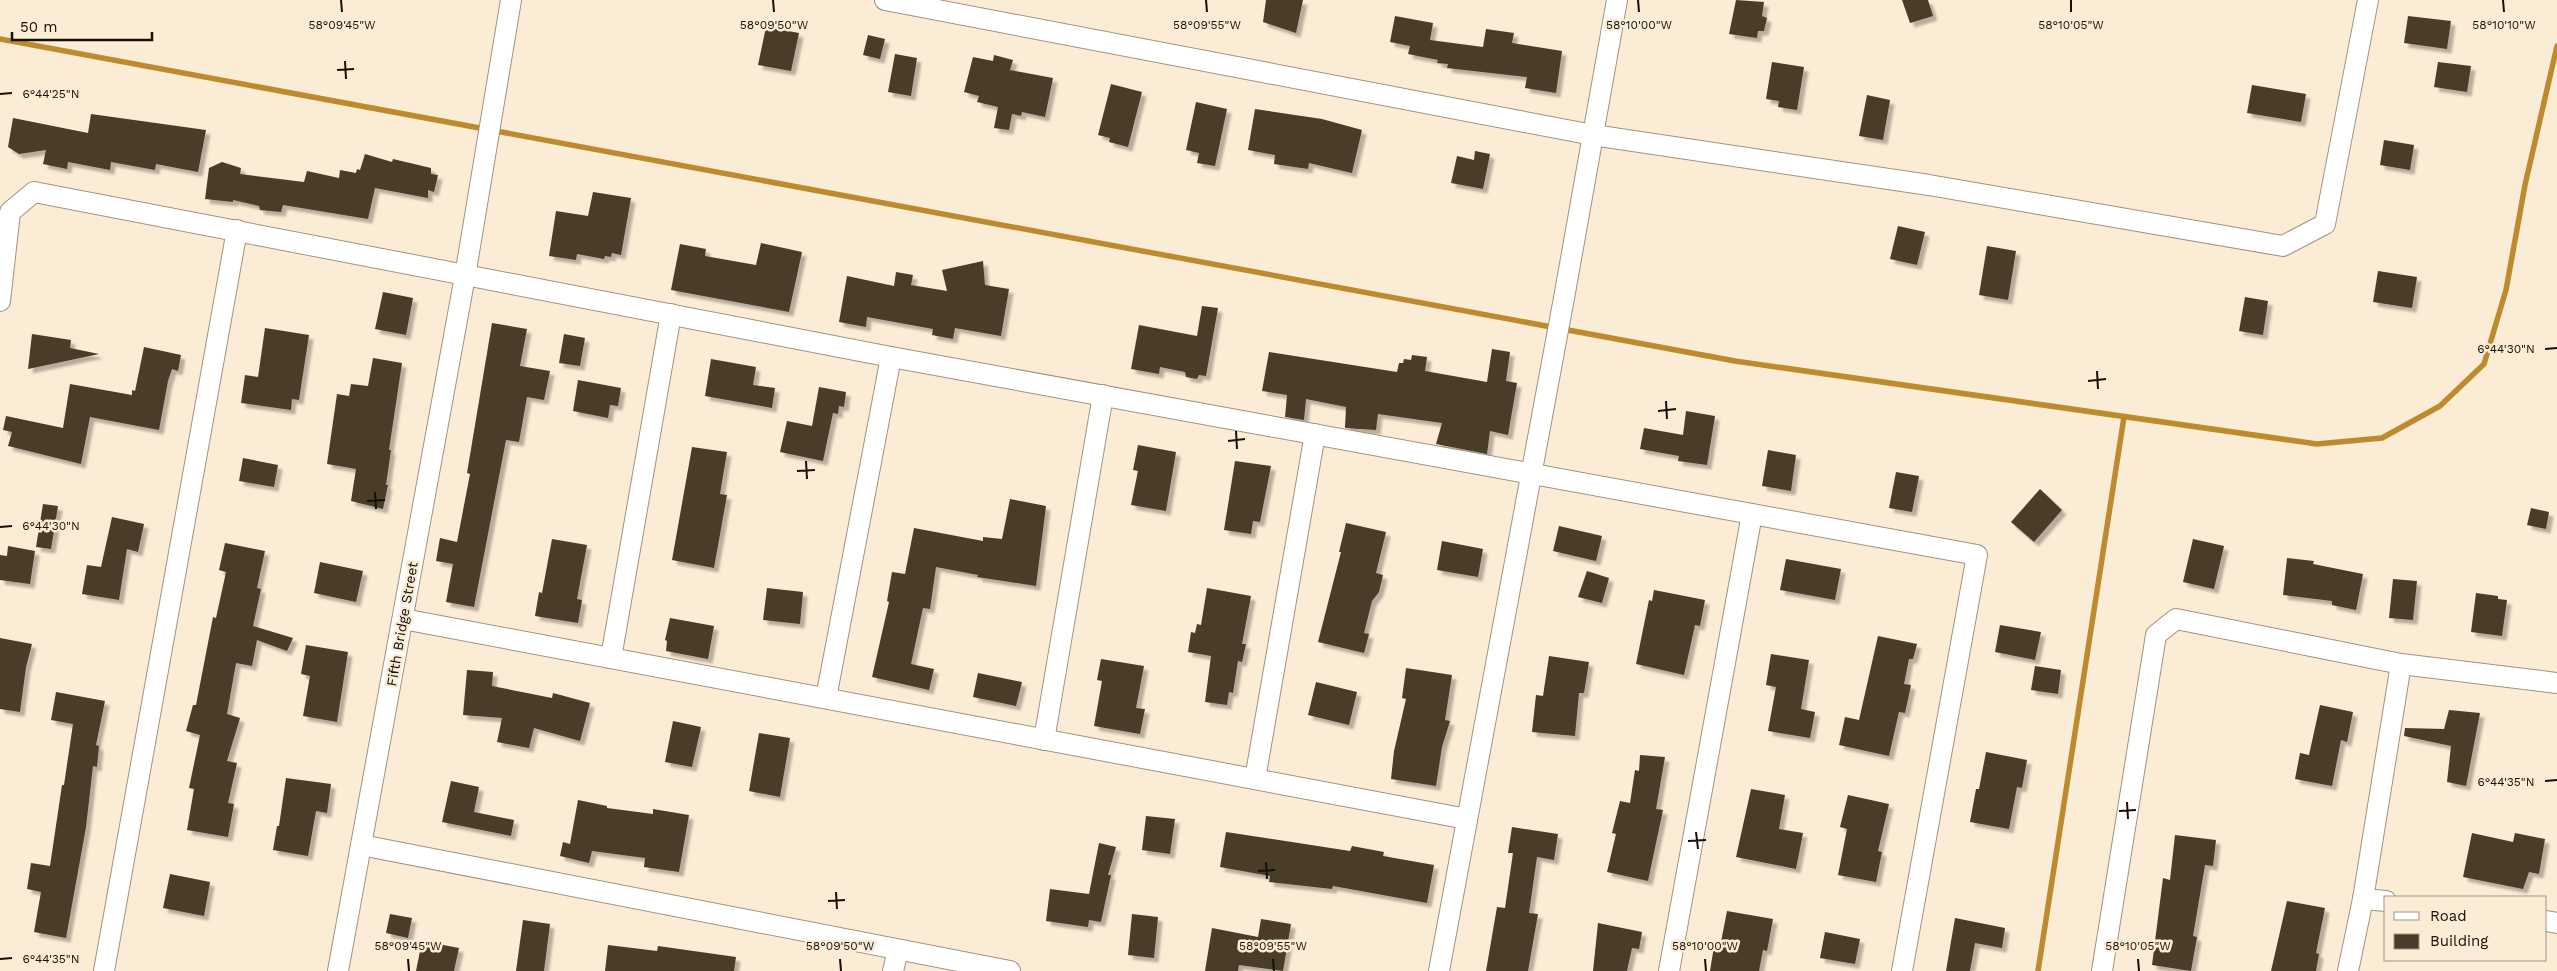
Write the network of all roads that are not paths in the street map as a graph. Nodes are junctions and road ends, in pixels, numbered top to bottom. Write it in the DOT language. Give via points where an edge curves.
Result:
graph roads {
  1 [pos="511,0"];
  2 [pos="885,0"];
  3 [pos="1617,0"];
  4 [pos="2368,0"];
  5 [pos="1593,135"];
  6 [pos="237,230"];
  7 [pos="465,276"];
  8 [pos="0,301"];
  9 [pos="671,314"];
  10 [pos="891,357"];
  11 [pos="1103,395"];
  12 [pos="1315,434"];
  13 [pos="1532,474"];
  14 [pos="1752,514"];
  15 [pos="402,619"];
  16 [pos="611,658"];
  17 [pos="2400,664"];
  18 [pos="2557,683"];
  19 [pos="826,698"];
  20 [pos="1044,740"];
  21 [pos="1255,779"];
  22 [pos="1467,819"];
  23 [pos="361,845"];
  24 [pos="2363,899"];
  25 [pos="2384,902"];
  26 [pos="898,950"];
  27 [pos="104,971"];
  28 [pos="338,971"];
  29 [pos="894,971"];
  30 [pos="1010,971"];
  31 [pos="1439,971"];
  32 [pos="1669,971"];
  33 [pos="1902,971"];
  34 [pos="2102,971"];
  35 [pos="2348,971"];
  1 -- 7 [label="street, Fifth Bridge Street"];
  2 -- 5 [label="street"];
  3 -- 5 [label="street"];
  4 -- 5 [label="street" via="2325,224 2282,246 1929,185"];
  5 -- 13 [label="street"];
  6 -- 7 [label="street"];
  6 -- 8 [label="street" via="34,192 10,212"];
  6 -- 27 [label="street"];
  7 -- 9 [label="street"];
  7 -- 15 [label="street, Fifth Bridge Street"];
  9 -- 10 [label="street"];
  9 -- 16 [label="street"];
  10 -- 11 [label="street"];
  10 -- 19 [label="street"];
  11 -- 12 [label="street"];
  11 -- 20 [label="street"];
  12 -- 13 [label="street"];
  12 -- 21 [label="street"];
  13 -- 14 [label="street"];
  13 -- 22 [label="street"];
  14 -- 32 [label="street"];
  14 -- 33 [label="street" via="1977,555"];
  15 -- 16 [label="street"];
  15 -- 23 [label="street, Fifth Bridge Street"];
  16 -- 19 [label="street"];
  17 -- 18 [label="street"];
  17 -- 24 [label="street"];
  17 -- 34 [label="street" via="2176,619 2156,635"];
  19 -- 20 [label="street"];
  20 -- 21 [label="street"];
  21 -- 22 [label="street"];
  22 -- 31 [label="street"];
  23 -- 26 [label="street"];
  23 -- 28 [label="street, Fifth Bridge Street"];
  24 -- 25 [label="street"];
  24 -- 35 [label="street"];
  26 -- 29 [label="street"];
  26 -- 30 [label="street"];
}
